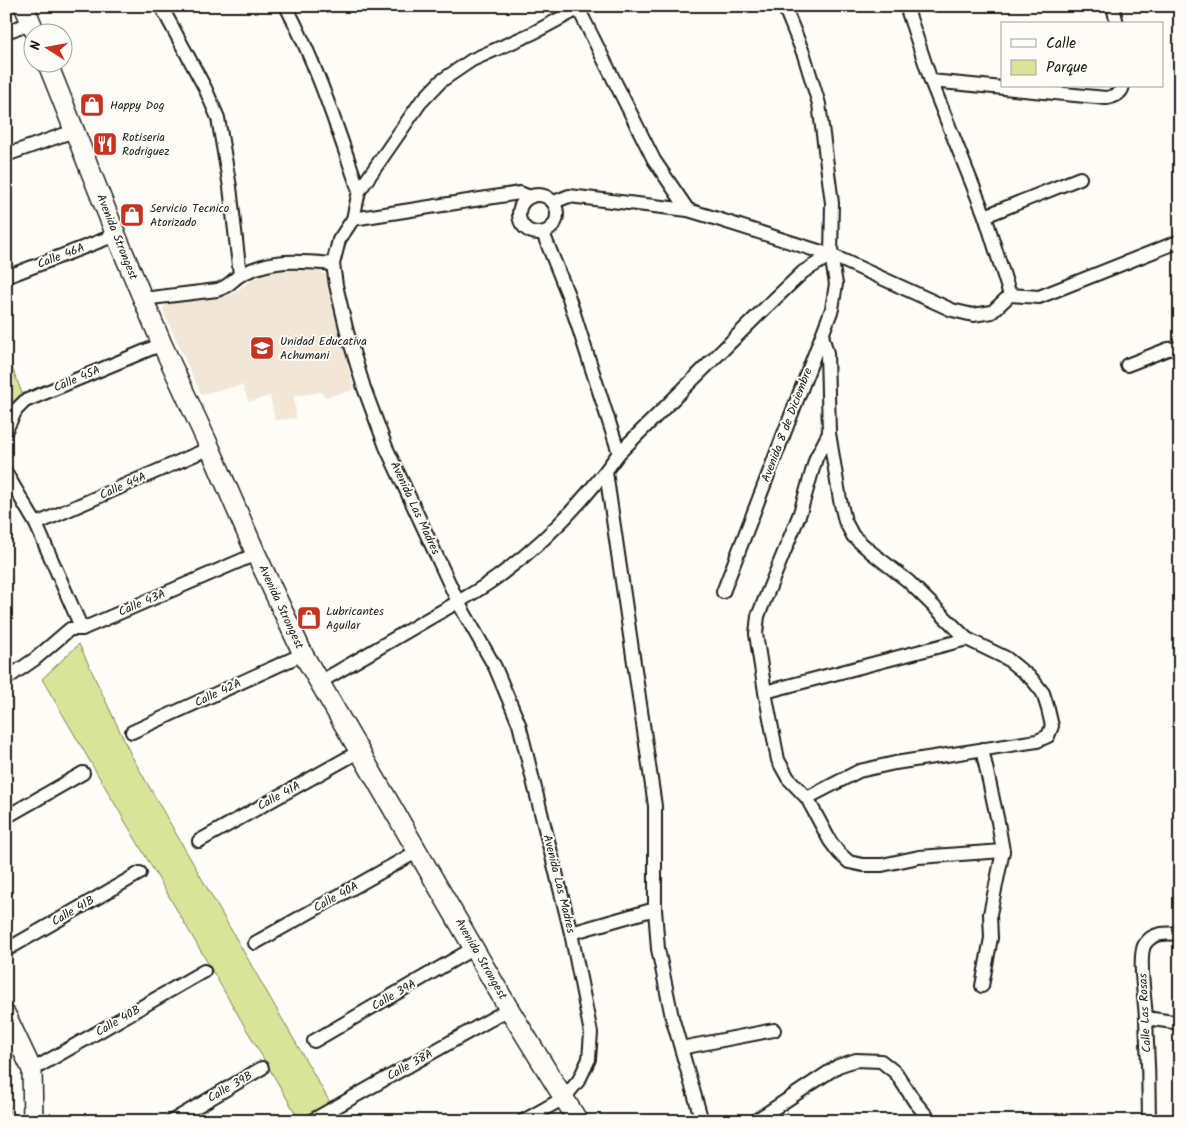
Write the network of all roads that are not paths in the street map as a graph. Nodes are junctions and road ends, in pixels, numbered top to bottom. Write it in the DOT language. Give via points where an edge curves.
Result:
graph roads {
  1 [pos="161,6"];
  2 [pos="286,6"];
  3 [pos="784,6"];
  4 [pos="906,6"];
  5 [pos="1113,6"];
  6 [pos="577,8"];
  7 [pos="30,21"];
  8 [pos="1117,22"];
  9 [pos="6,32"];
  10 [pos="51,72"];
  11 [pos="931,81"];
  12 [pos="1001,88"];
  13 [pos="1003,88"];
  14 [pos="1122,88"];
  15 [pos="74,130"];
  16 [pos="6,155"];
  17 [pos="1080,178"];
  18 [pos="359,191"];
  19 [pos="530,197"];
  20 [pos="554,202"];
  21 [pos="688,210"];
  22 [pos="985,216"];
  23 [pos="352,219"];
  24 [pos="543,233"];
  25 [pos="116,236"];
  26 [pos="1180,241"];
  27 [pos="830,255"];
  28 [pos="333,264"];
  29 [pos="240,275"];
  30 [pos="6,277"];
  31 [pos="1010,295"];
  32 [pos="143,299"];
  33 [pos="822,335"];
  34 [pos="162,344"];
  35 [pos="1180,348"];
  36 [pos="1127,365"];
  37 [pos="6,430"];
  38 [pos="829,433"];
  39 [pos="210,448"];
  40 [pos="619,454"];
  41 [pos="606,472"];
  42 [pos="6,473"];
  43 [pos="36,524"];
  44 [pos="256,554"];
  45 [pos="723,592"];
  46 [pos="458,602"];
  47 [pos="82,629"];
  48 [pos="967,639"];
  49 [pos="303,654"];
  50 [pos="6,679"];
  51 [pos="320,682"];
  52 [pos="764,692"];
  53 [pos="132,732"];
  54 [pos="982,749"];
  55 [pos="360,750"];
  56 [pos="83,773"];
  57 [pos="808,798"];
  58 [pos="6,817"];
  59 [pos="198,841"];
  60 [pos="418,851"];
  61 [pos="1003,851"];
  62 [pos="140,873"];
  63 [pos="655,909"];
  64 [pos="571,933"];
  65 [pos="1180,934"];
  66 [pos="254,943"];
  67 [pos="474,948"];
  68 [pos="6,950"];
  69 [pos="204,971"];
  70 [pos="982,986"];
  71 [pos="509,1009"];
  72 [pos="6,1015"];
  73 [pos="1146,1018"];
  74 [pos="1180,1023"];
  75 [pos="774,1030"];
  76 [pos="314,1041"];
  77 [pos="681,1048"];
  78 [pos="262,1068"];
  79 [pos="32,1070"];
  80 [pos="564,1098"];
  81 [pos="930,1120"];
  82 [pos="33,1121"];
  83 [pos="172,1121"];
  84 [pos="311,1121"];
  85 [pos="523,1121"];
  86 [pos="578,1121"];
  87 [pos="702,1121"];
  88 [pos="755,1121"];
  89 [pos="1149,1121"];
  1 -- 29 [label="street" via="218,118"];
  2 -- 18 [label="street" via="321,83"];
  3 -- 27 [label="street, Avenida 8 de Diciembre" via="819,104 832,203"];
  4 -- 11 [label="street"];
  5 -- 8 [label="street"];
  6 -- 18 [label="street, Avenida Las Madres" via="533,33 472,60 441,81 420,102"];
  6 -- 21 [label="street" via="654,160"];
  7 -- 9 [label="street"];
  10 -- 15 [label="main road, Avenida Strongest"];
  11 -- 12 [label="street"];
  11 -- 22 [label="street"];
  13 -- 14 [label="street" via="1106,98 1114,97"];
  15 -- 16 [label="street"];
  15 -- 25 [label="main road, Avenida Strongest"];
  17 -- 22 [label="street"];
  18 -- 23 [label="street, Avenida Las Madres"];
  19 -- 20 [label="street" via="542,195"];
  19 -- 23 [label="street" via="520,193"];
  19 -- 24 [label="street" via="521,206 520,219 526,229"];
  20 -- 21 [label="street" via="569,196"];
  20 -- 24 [label="street" via="557,221"];
  21 -- 27 [label="street"];
  22 -- 31 [label="street"];
  23 -- 28 [label="street, Avenida Las Madres" via="340,240"];
  24 -- 40 [label="street" via="568,295"];
  25 -- 30 [label="street, Calle 46A"];
  25 -- 32 [label="main road, Avenida Strongest"];
  26 -- 31 [label="street" via="1039,297"];
  27 -- 31 [label="street" via="952,310 973,315 992,312"];
  27 -- 33 [label="street, Avenida 8 de Diciembre" via="836,284 832,309"];
  27 -- 40 [label="street" via="803,272"];
  28 -- 29 [label="street" via="283,261 265,264"];
  28 -- 46 [label="street, Avenida Las Madres" via="347,332 364,388 386,446"];
  29 -- 32 [label="street" via="227,287 216,290"];
  32 -- 34 [label="main road, Avenida Strongest"];
  33 -- 38 [label="street" via="827,353"];
  33 -- 45 [label="street, Avenida 8 de Diciembre"];
  34 -- 37 [label="street, Calle 45A" via="25,401 16,410"];
  34 -- 39 [label="main road, Avenida Strongest"];
  35 -- 36 [label="street" via="1168,349"];
  38 -- 48 [label="street" via="841,507 854,536 908,581"];
  38 -- 52 [label="street" via="816,458 800,513 758,616 756,634"];
  39 -- 43 [label="street, Calle 44A"];
  39 -- 44 [label="main road, Avenida Strongest"];
  40 -- 41 [label="street"];
  41 -- 46 [label="street" via="529,553"];
  41 -- 63 [label="street" via="655,806"];
  42 -- 43 [label="street"];
  43 -- 47 [label="street"];
  44 -- 47 [label="street, Calle 43A"];
  44 -- 49 [label="main road, Avenida Strongest"];
  46 -- 51 [label="street"];
  46 -- 64 [label="street, Avenida Las Madres" via="495,668 520,724"];
  47 -- 50 [label="street, Calle 43A" via="70,629"];
  48 -- 52 [label="street"];
  48 -- 54 [label="street" via="1006,658 1032,679 1043,693 1052,726 1048,736 1038,741"];
  49 -- 51 [label="main road, Avenida Strongest"];
  49 -- 53 [label="street, Calle 42A"];
  51 -- 55 [label="main road, Avenida Strongest"];
  52 -- 57 [label="street" via="778,760 788,778"];
  54 -- 57 [label="street" via="895,762 859,771"];
  54 -- 61 [label="street"];
  55 -- 59 [label="street, Calle 41A"];
  55 -- 60 [label="main road, Avenida Strongest"];
  56 -- 58 [label="street"];
  57 -- 61 [label="street" via="830,841 849,862 882,865 919,857"];
  60 -- 66 [label="street, Calle 40A"];
  60 -- 67 [label="main road, Avenida Strongest"];
  61 -- 70 [label="street" via="990,914 991,938"];
  62 -- 68 [label="street, Calle 41B"];
  63 -- 64 [label="street"];
  63 -- 77 [label="street" via="658,949"];
  64 -- 80 [label="street, Avenida Las Madres" via="591,1033 591,1048 585,1071"];
  65 -- 73 [label="street, Calle Las Rosas" via="1150,937 1143,946"];
  67 -- 71 [label="main road, Avenida Strongest"];
  67 -- 76 [label="street, Calle 39A"];
  69 -- 79 [label="street, Calle 40B"];
  71 -- 80 [label="main road, Avenida Strongest"];
  71 -- 84 [label="street, Calle 38A"];
  72 -- 79 [label="main road"];
  73 -- 74 [label="street"];
  73 -- 89 [label="street, Calle Las Rosas"];
  75 -- 77 [label="street"];
  77 -- 87 [label="street"];
  78 -- 83 [label="street, Calle 39B"];
  79 -- 82 [label="main road"];
  80 -- 85 [label="street"];
  80 -- 86 [label="main road, Avenida Strongest"];
  81 -- 88 [label="street" via="896,1073 881,1062 856,1060 838,1066"];
}
